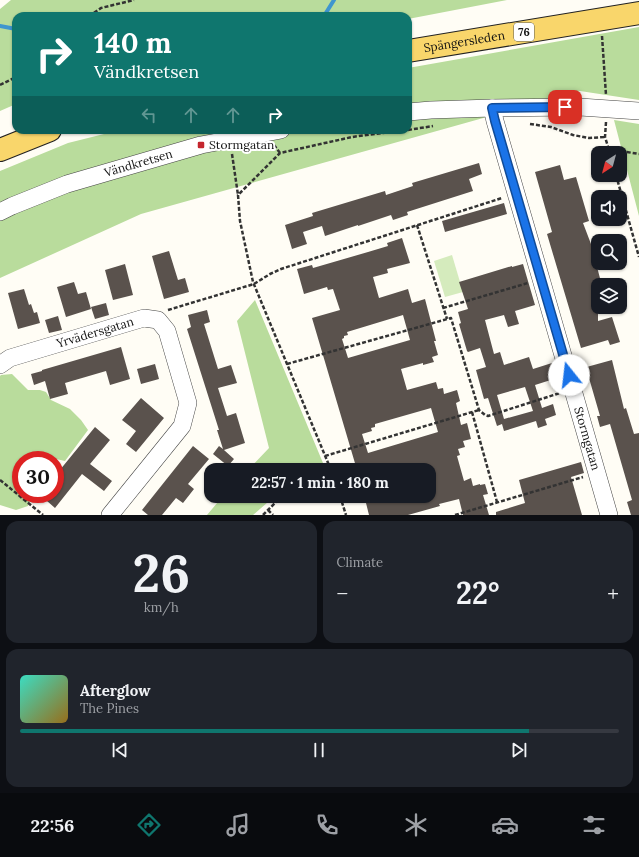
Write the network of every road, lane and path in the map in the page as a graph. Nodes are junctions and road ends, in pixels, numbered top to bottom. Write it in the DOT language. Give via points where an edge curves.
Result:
graph roads {
  1 [pos="134,0"];
  2 [pos="95,12"];
  3 [pos="639,13"];
  4 [pos="601,31"];
  5 [pos="412,50"];
  6 [pos="12,79"];
  7 [pos="0,85"];
  8 [pos="607,100"];
  9 [pos="492,108"];
  10 [pos="639,111"];
  11 [pos="412,112"];
  12 [pos="606,116"];
  13 [pos="38,134"];
  14 [pos="260,134"];
  15 [pos="378,134"];
  16 [pos="229,140"];
  17 [pos="608,146"];
  18 [pos="0,150"];
  19 [pos="627,152"];
  20 [pos="639,154"];
  21 [pos="618,182"];
  22 [pos="516,193"];
  23 [pos="238,195"];
  24 [pos="0,212"];
  25 [pos="416,225"];
  26 [pos="639,257"];
  27 [pos="541,279"];
  28 [pos="254,284"];
  29 [pos="443,308"];
  30 [pos="447,319"];
  31 [pos="158,320"];
  32 [pos="287,364"];
  33 [pos="0,365"];
  34 [pos="573,389"];
  35 [pos="479,410"];
  36 [pos="472,412"];
  37 [pos="326,456"];
  38 [pos="328,463"];
  39 [pos="597,473"];
  40 [pos="0,480"];
  41 [pos="496,502"];
  42 [pos="275,503"];
  43 [pos="342,503"];
  44 [pos="268,510"];
  45 [pos="43,515"];
  46 [pos="110,515"];
  47 [pos="263,515"];
  48 [pos="273,515"];
  49 [pos="346,515"];
  50 [pos="455,515"];
  51 [pos="609,515"];
  1 -- 2 [label="path" via="101,8"];
  3 -- 5 [label="main road, Spängersleden / 76"];
  4 -- 8 [label="path"];
  6 -- 7 [label="path"];
  9 -- 10 [label="street" via="580,107"];
  9 -- 11 [label="street"];
  9 -- 22 [label="street, Stormgatan"];
  12 -- 17 [label="path" via="605,137"];
  13 -- 18 [label="main road"];
  14 -- 16 [label="street, Vändkretsen"];
  15 -- 23 [label="path" via="280,152"];
  16 -- 23 [label="path"];
  16 -- 24 [label="street, Vändkretsen" via="201,145 67,184"];
  19 -- 20 [label="path"];
  21 -- 26 [label="path"];
  22 -- 25 [label="path"];
  22 -- 27 [label="street, Stormgatan"];
  23 -- 28 [label="path" via="240,222"];
  25 -- 28 [label="path" via="281,269"];
  25 -- 29 [label="path"];
  27 -- 29 [label="path"];
  27 -- 34 [label="street, Stormgatan"];
  28 -- 31 [label="path" via="168,310"];
  28 -- 32 [label="path"];
  29 -- 30 [label="path"];
  30 -- 32 [label="path"];
  30 -- 35 [label="path" via="451,318"];
  31 -- 33 [label="street, Yrvädersgatan" via="144,318 10,358"];
  31 -- 46 [label="street" via="167,331 188,403 182,426"];
  32 -- 37 [label="path"];
  34 -- 35 [label="path" via="488,416"];
  34 -- 39 [label="street, Stormgatan"];
  35 -- 36 [label="path"];
  36 -- 37 [label="path"];
  36 -- 41 [label="path"];
  37 -- 38 [label="path"];
  39 -- 41 [label="path"];
  39 -- 51 [label="street, Stormgatan"];
  40 -- 45 [label="path"];
  41 -- 50 [label="path"];
  42 -- 44 [label="path"];
  43 -- 49 [label="path"];
  44 -- 47 [label="path"];
  44 -- 48 [label="path"];
}
